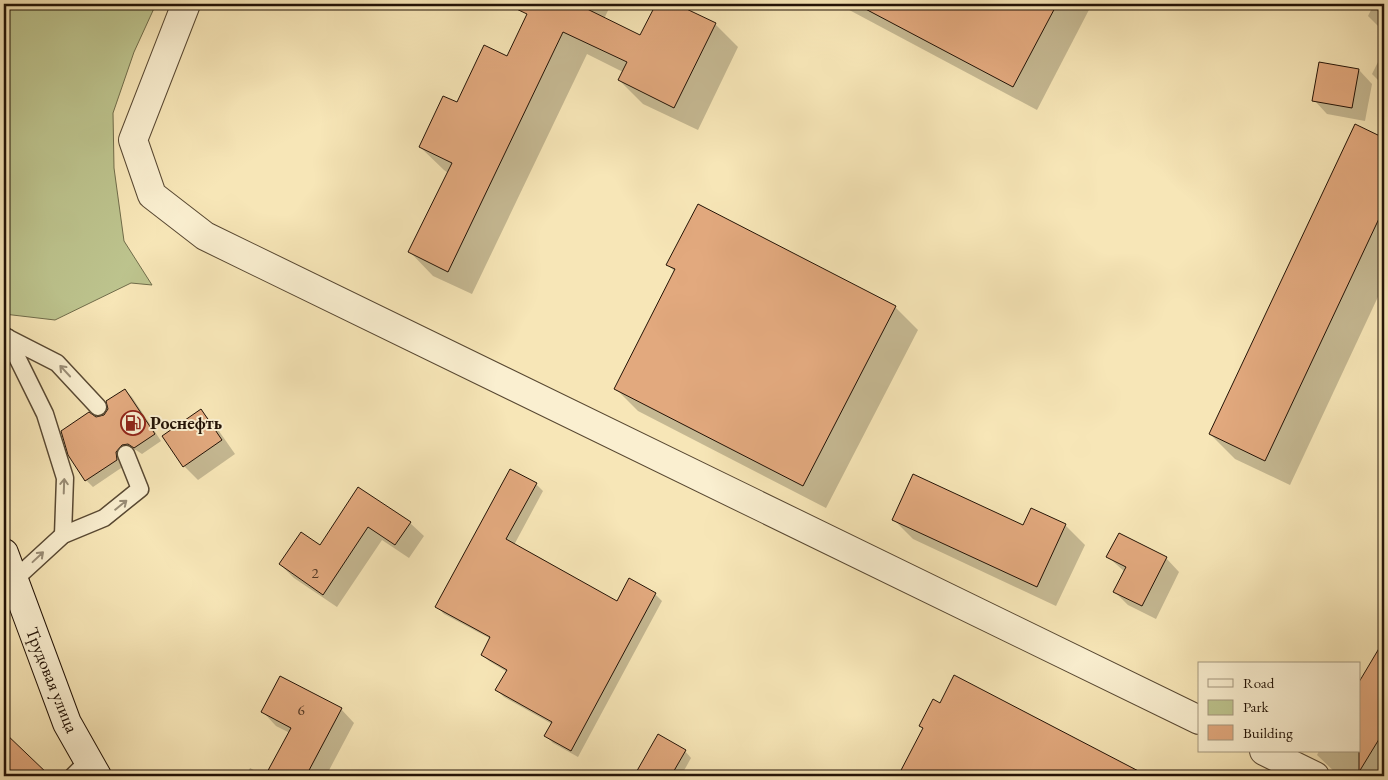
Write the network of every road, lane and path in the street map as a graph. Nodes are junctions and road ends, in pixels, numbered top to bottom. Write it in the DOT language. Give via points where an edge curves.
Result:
graph roads {
  1 [pos="186,4"];
  2 [pos="6,337"];
  3 [pos="98,407"];
  4 [pos="126,454"];
  5 [pos="63,535"];
  6 [pos="4,553"];
  7 [pos="14,580"];
  8 [pos="1198,720"];
  9 [pos="1266,752"];
  10 [pos="86,771"];
  11 [pos="1315,776"];
  1 -- 8 [label="street" via="133,140 152,194 205,236"];
  3 -- 2 [label="lane, one-way" via="56,363"];
  5 -- 2 [label="lane, one-way" via="65,478 45,414"];
  5 -- 4 [label="lane, one-way" via="104,518 140,489"];
  7 -- 5 [label="lane, one-way"];
  6 -- 7 [label="street, Трудовая улица"];
  7 -- 10 [label="street, Трудовая улица"];
  9 -- 11 [label="street"];
}
